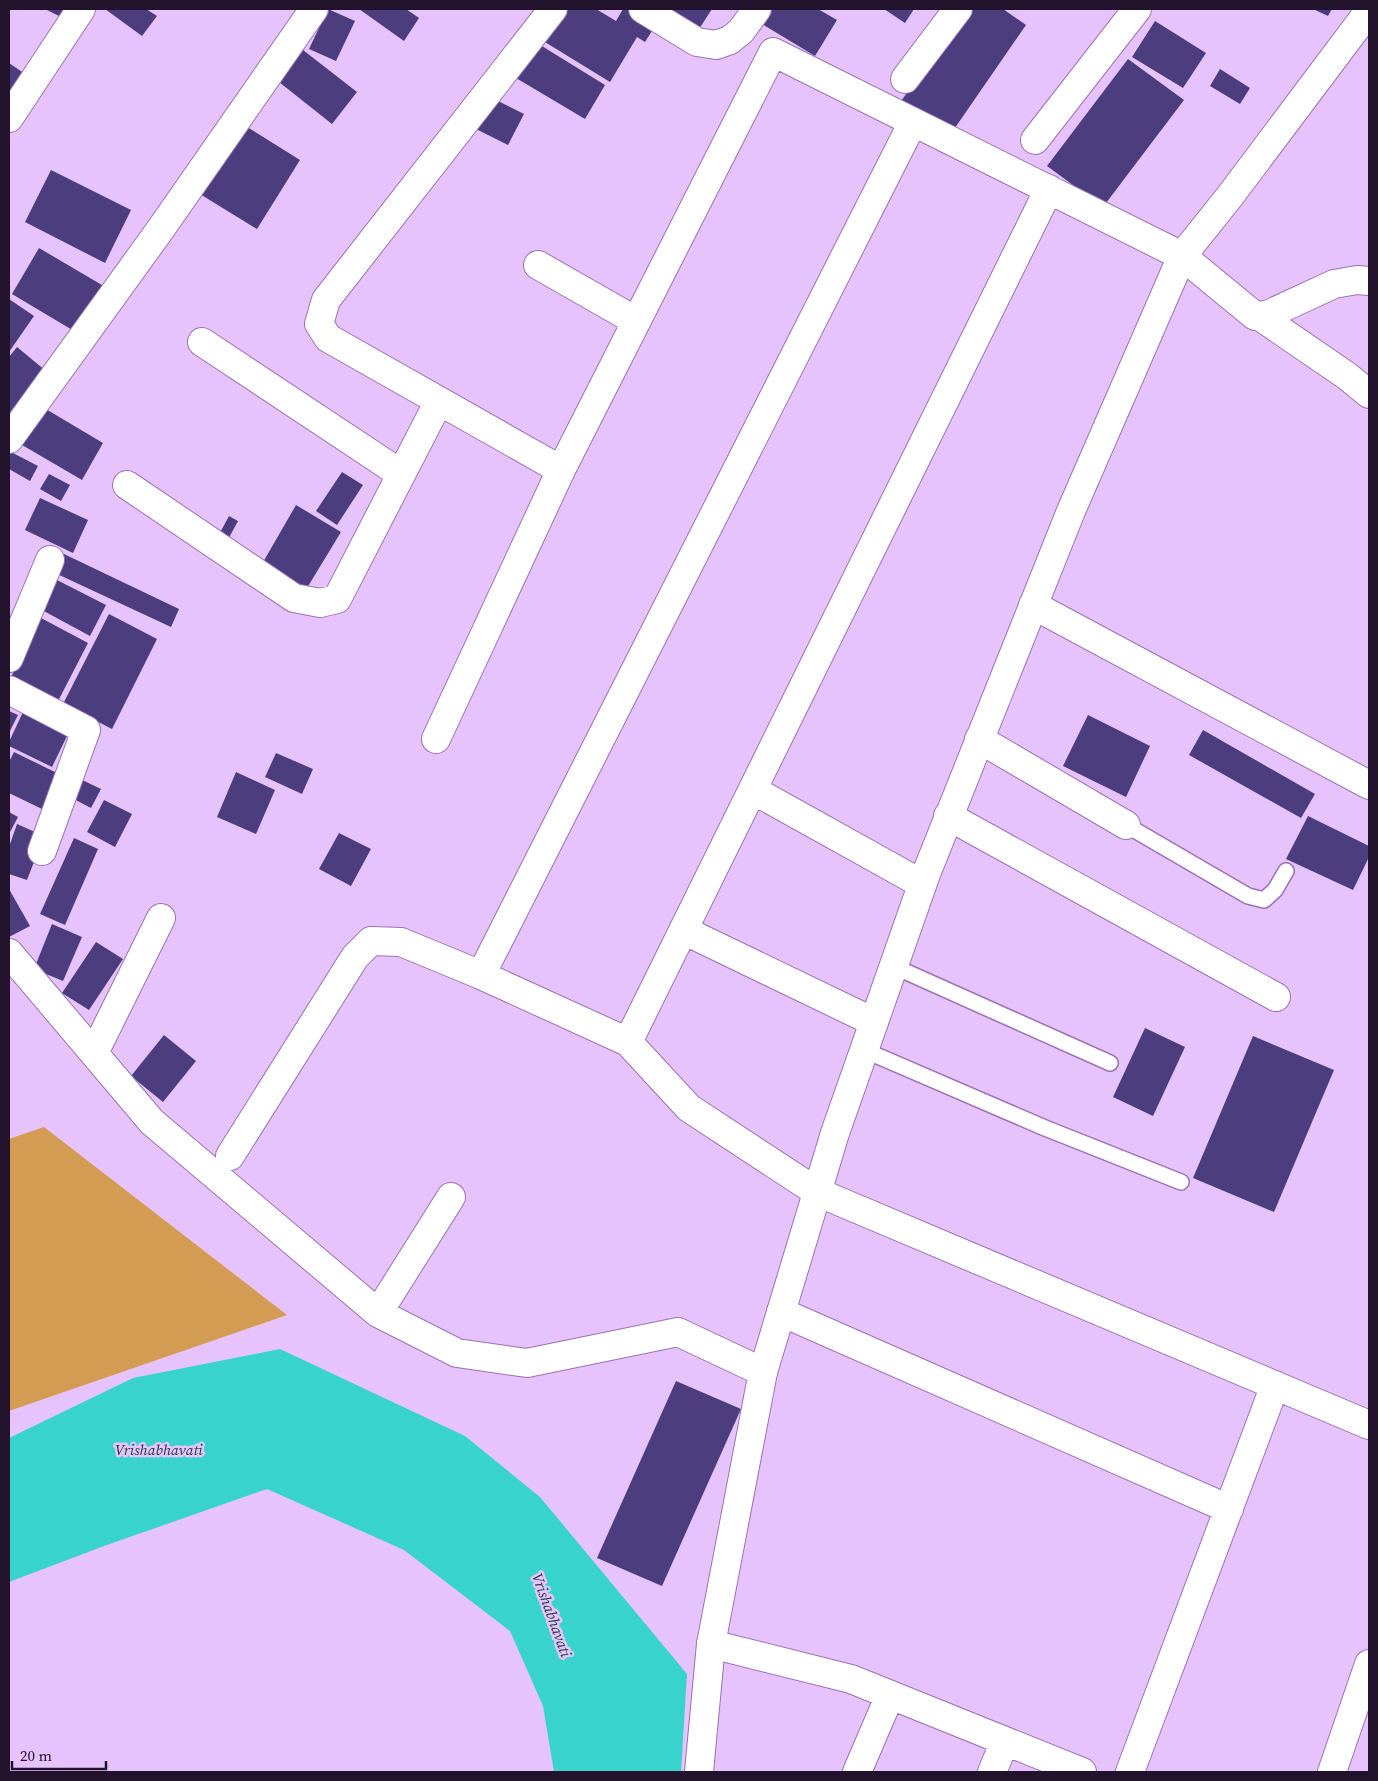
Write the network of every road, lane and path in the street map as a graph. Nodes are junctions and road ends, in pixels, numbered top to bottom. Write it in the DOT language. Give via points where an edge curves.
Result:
graph roads {
  1 [pos="81,9"];
  2 [pos="314,9"];
  3 [pos="553,9"];
  4 [pos="643,9"];
  5 [pos="757,9"];
  6 [pos="958,9"];
  7 [pos="1137,9"];
  8 [pos="1369,11"];
  9 [pos="905,79"];
  10 [pos="9,118"];
  11 [pos="913,122"];
  12 [pos="1035,140"];
  13 [pos="1049,189"];
  14 [pos="1182,256"];
  15 [pos="538,265"];
  16 [pos="1369,281"];
  17 [pos="1260,317"];
  18 [pos="636,321"];
  19 [pos="202,342"];
  20 [pos="1369,394"];
  21 [pos="440,401"];
  22 [pos="9,439"];
  23 [pos="561,470"];
  24 [pos="401,474"];
  25 [pos="127,485"];
  26 [pos="50,560"];
  27 [pos="1033,605"];
  28 [pos="18,606"];
  29 [pos="9,658"];
  30 [pos="9,690"];
  31 [pos="436,739"];
  32 [pos="979,739"];
  33 [pos="1369,785"];
  34 [pos="753,790"];
  35 [pos="948,816"];
  36 [pos="1126,825"];
  37 [pos="42,851"];
  38 [pos="1286,870"];
  39 [pos="922,884"];
  40 [pos="161,918"];
  41 [pos="684,930"];
  42 [pos="9,953"];
  43 [pos="893,966"];
  44 [pos="481,975"];
  45 [pos="1276,997"];
  46 [pos="874,1022"];
  47 [pos="628,1042"];
  48 [pos="864,1050"];
  49 [pos="94,1053"];
  50 [pos="1110,1063"];
  51 [pos="230,1156"];
  52 [pos="1181,1182"];
  53 [pos="817,1192"];
  54 [pos="451,1198"];
  55 [pos="781,1312"];
  56 [pos="378,1313"];
  57 [pos="763,1372"];
  58 [pos="1275,1385"];
  59 [pos="1369,1425"];
  60 [pos="1228,1509"];
  61 [pos="711,1644"];
  62 [pos="1369,1664"];
  63 [pos="890,1695"];
  64 [pos="1005,1741"];
  65 [pos="699,1772"];
  66 [pos="857,1772"];
  67 [pos="992,1772"];
  68 [pos="1082,1772"];
  69 [pos="1130,1772"];
  70 [pos="1332,1772"];
  1 -- 10 [label="street"];
  2 -- 22 [label="street"];
  3 -- 21 [label="street" via="326,300 319,324 328,338"];
  4 -- 5 [label="street" via="697,42 716,46 741,31"];
  6 -- 9 [label="street"];
  7 -- 12 [label="street"];
  8 -- 14 [label="street"];
  11 -- 13 [label="street"];
  11 -- 18 [label="street" via="773,52"];
  11 -- 44 [label="street"];
  13 -- 14 [label="street"];
  13 -- 34 [label="street"];
  14 -- 17 [label="street" via="1249,312"];
  14 -- 27 [label="street"];
  15 -- 18 [label="street"];
  16 -- 17 [label="street" via="1334,284"];
  17 -- 20 [label="street"];
  18 -- 23 [label="street"];
  19 -- 24 [label="street"];
  21 -- 23 [label="street"];
  21 -- 24 [label="street"];
  23 -- 31 [label="street"];
  24 -- 25 [label="street" via="337,598 320,603 294,598"];
  26 -- 28 [label="street"];
  27 -- 32 [label="street"];
  27 -- 33 [label="street"];
  28 -- 29 [label="street"];
  30 -- 37 [label="street" via="86,730"];
  32 -- 35 [label="street"];
  32 -- 36 [label="street"];
  34 -- 39 [label="street"];
  34 -- 41 [label="street"];
  35 -- 39 [label="street"];
  35 -- 45 [label="street"];
  36 -- 38 [label="lane" via="1248,896 1264,900 1275,890"];
  39 -- 43 [label="street"];
  40 -- 49 [label="street"];
  41 -- 46 [label="street"];
  41 -- 47 [label="street"];
  42 -- 49 [label="street"];
  43 -- 46 [label="street"];
  43 -- 50 [label="lane"];
  44 -- 47 [label="street"];
  44 -- 51 [label="street" via="401,942 371,940 355,957"];
  46 -- 48 [label="street"];
  47 -- 53 [label="street" via="689,1108"];
  48 -- 52 [label="lane"];
  48 -- 53 [label="street"];
  49 -- 56 [label="street" via="152,1122"];
  53 -- 55 [label="street"];
  53 -- 58 [label="street"];
  54 -- 56 [label="street"];
  55 -- 57 [label="street"];
  55 -- 60 [label="street"];
  56 -- 57 [label="street" via="457,1352 527,1363 678,1332"];
  57 -- 61 [label="street"];
  58 -- 59 [label="street"];
  58 -- 60 [label="street"];
  60 -- 69 [label="street"];
  61 -- 63 [label="street" via="851,1679"];
  61 -- 65 [label="street"];
  62 -- 70 [label="street"];
  63 -- 64 [label="street"];
  63 -- 66 [label="street"];
  64 -- 67 [label="street"];
  64 -- 68 [label="street"];
}
